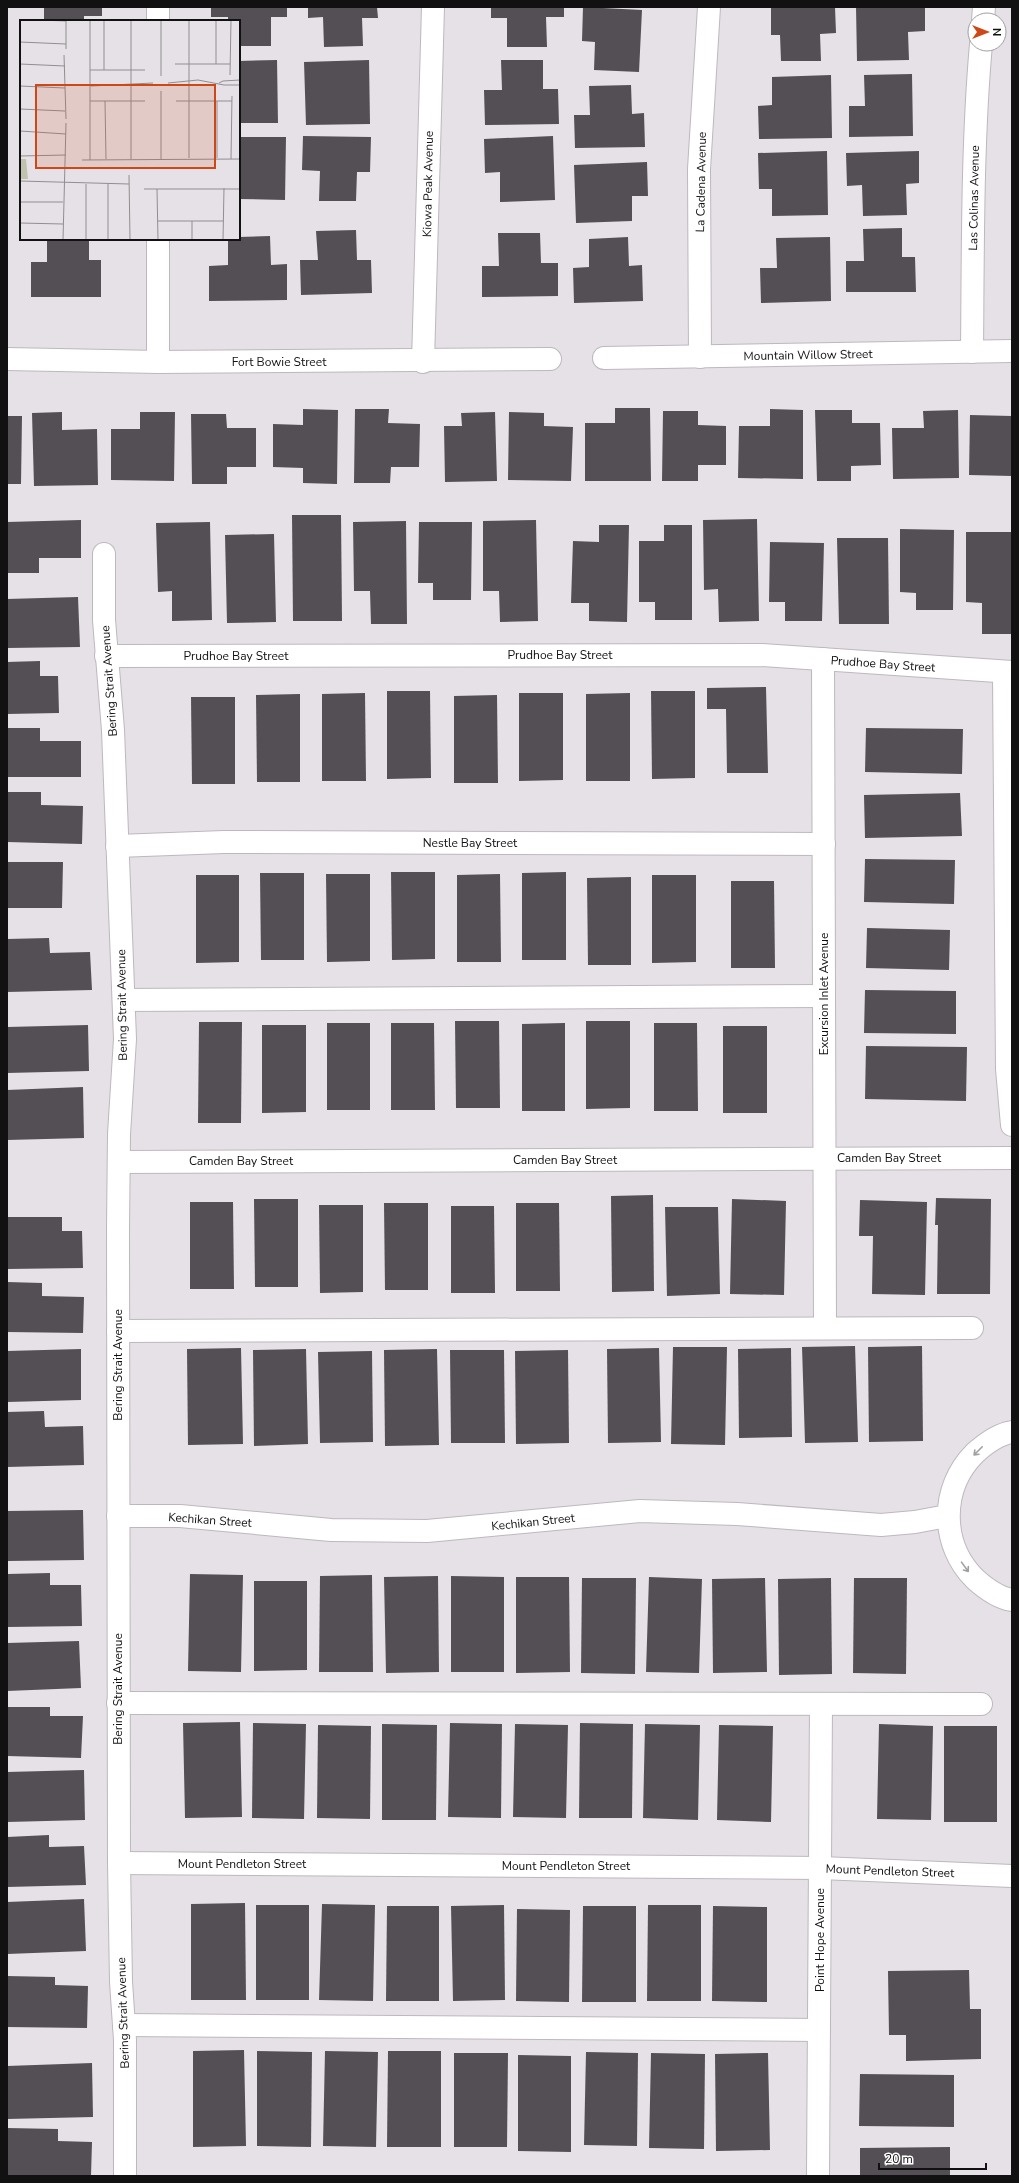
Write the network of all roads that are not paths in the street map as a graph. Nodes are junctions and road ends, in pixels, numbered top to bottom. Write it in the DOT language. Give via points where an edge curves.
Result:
graph roads {
  1 [pos="158,7"];
  2 [pos="433,7"];
  3 [pos="709,7"];
  4 [pos="158,20"];
  5 [pos="980,52"];
  6 [pos="158,240"];
  7 [pos="1012,351"];
  8 [pos="972,352"];
  9 [pos="700,357"];
  10 [pos="604,358"];
  11 [pos="7,359"];
  12 [pos="550,359"];
  13 [pos="158,362"];
  14 [pos="423,362"];
  15 [pos="104,554"];
  16 [pos="106,656"];
  17 [pos="823,659"];
  18 [pos="1008,672"];
  19 [pos="824,844"];
  20 [pos="117,846"];
  21 [pos="824,996"];
  22 [pos="124,1000"];
  23 [pos="1012,1125"];
  24 [pos="1012,1158"];
  25 [pos="825,1159"];
  26 [pos="119,1162"];
  27 [pos="825,1328"];
  28 [pos="972,1328"];
  29 [pos="118,1331"];
  30 [pos="1012,1432"];
  31 [pos="118,1516"];
  32 [pos="947,1516"];
  33 [pos="1012,1600"];
  34 [pos="118,1703"];
  35 [pos="821,1704"];
  36 [pos="981,1704"];
  37 [pos="120,1863"];
  38 [pos="821,1868"];
  39 [pos="1012,1876"];
  40 [pos="124,2025"];
  41 [pos="820,2030"];
  42 [pos="125,2176"];
  43 [pos="818,2176"];
  1 -- 4 [label="street"];
  2 -- 14 [label="street, Kiowa Peak Avenue"];
  3 -- 9 [label="street, La Cadena Avenue" via="699,169"];
  5 -- 8 [label="street, Las Colinas Avenue" via="976,90"];
  6 -- 13 [label="street"];
  7 -- 8 [label="street, Mountain Willow Street"];
  8 -- 9 [label="street, Mountain Willow Street"];
  9 -- 10 [label="street, Mountain Willow Street"];
  11 -- 13 [label="street, Fort Bowie Street"];
  12 -- 14 [label="street, Fort Bowie Street"];
  13 -- 14 [label="street, Fort Bowie Street"];
  15 -- 16 [label="street, Bering Strait Avenue"];
  16 -- 17 [label="street, Prudhoe Bay Street" via="762,654"];
  16 -- 20 [label="street, Bering Strait Avenue" via="113,730"];
  17 -- 18 [label="street, Prudhoe Bay Street"];
  17 -- 19 [label="street, Excursion Inlet Avenue"];
  18 -- 23 [label="street" via="1007,1069"];
  19 -- 20 [label="street, Nestle Bay Street" via="224,842"];
  19 -- 21 [label="street, Excursion Inlet Avenue"];
  20 -- 22 [label="street, Bering Strait Avenue"];
  21 -- 22 [label="street"];
  21 -- 25 [label="street, Excursion Inlet Avenue"];
  22 -- 26 [label="street, Bering Strait Avenue" via="125,1039"];
  24 -- 25 [label="street, Camden Bay Street"];
  25 -- 26 [label="street, Camden Bay Street"];
  25 -- 27 [label="street, Excursion Inlet Avenue"];
  26 -- 29 [label="street, Bering Strait Avenue"];
  27 -- 28 [label="street"];
  27 -- 29 [label="street"];
  29 -- 31 [label="street, Bering Strait Avenue"];
  30 -- 32 [label="street, one-way" via="984,1445 964,1465 952,1489"];
  31 -- 32 [label="street, Kechikan Street" via="180,1516 331,1530 419,1531 511,1525 640,1511 737,1514 881,1525"];
  31 -- 34 [label="street, Bering Strait Avenue"];
  32 -- 33 [label="street, one-way" via="952,1543 965,1568 984,1587"];
  34 -- 35 [label="street"];
  34 -- 37 [label="street, Bering Strait Avenue"];
  35 -- 36 [label="street"];
  35 -- 38 [label="street, Point Hope Avenue"];
  37 -- 38 [label="street, Mount Pendleton Street"];
  37 -- 40 [label="street, Bering Strait Avenue"];
  38 -- 39 [label="street, Mount Pendleton Street"];
  38 -- 41 [label="street, Point Hope Avenue"];
  40 -- 41 [label="street"];
  40 -- 42 [label="street, Bering Strait Avenue"];
  41 -- 43 [label="street, Point Hope Avenue"];
}
